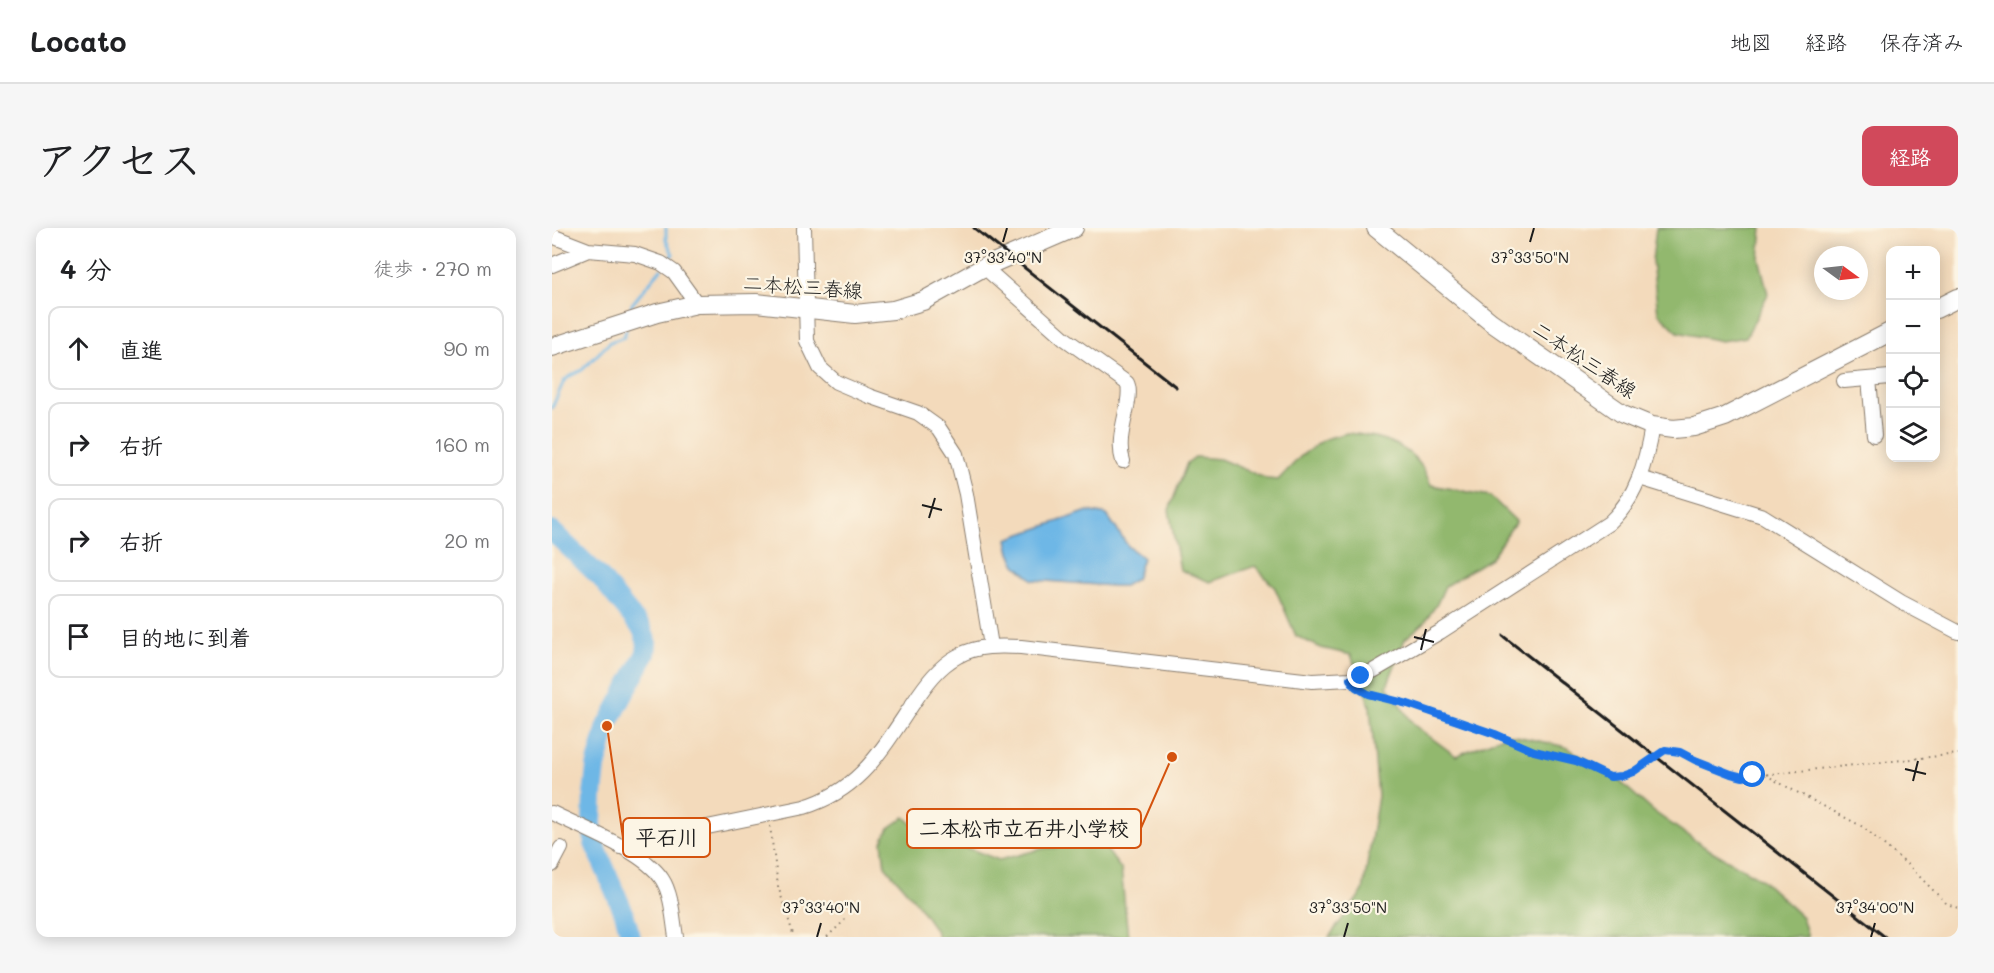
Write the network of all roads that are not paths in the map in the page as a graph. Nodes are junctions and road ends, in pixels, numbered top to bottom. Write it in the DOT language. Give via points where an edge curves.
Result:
graph roads {
  1 [pos="804,228"];
  2 [pos="1074,228"];
  3 [pos="1376,228"];
  4 [pos="552,236"];
  5 [pos="588,250"];
  6 [pos="552,265"];
  7 [pos="984,267"];
  8 [pos="1958,298"];
  9 [pos="697,304"];
  10 [pos="1940,307"];
  11 [pos="805,308"];
  12 [pos="1886,334"];
  13 [pos="552,347"];
  14 [pos="1886,377"];
  15 [pos="1869,379"];
  16 [pos="1844,381"];
  17 [pos="1652,426"];
  18 [pos="1874,435"];
  19 [pos="1123,461"];
  20 [pos="1640,478"];
  21 [pos="1958,632"];
  22 [pos="991,646"];
  23 [pos="552,813"];
  24 [pos="620,847"];
  25 [pos="561,848"];
  26 [pos="552,866"];
  27 [pos="676,937"];
  1 -- 11 [label="street"];
  2 -- 7 [label="main road, 二本松三春線"];
  3 -- 17 [label="main road, 二本松三春線" via="1491,322 1623,414"];
  4 -- 5 [label="street"];
  5 -- 6 [label="street"];
  5 -- 9 [label="street" via="635,254 661,263 674,272"];
  7 -- 11 [label="main road, 二本松三春線" via="923,301 893,310 855,314"];
  7 -- 19 [label="street" via="1064,338 1127,382 1129,393 1119,444"];
  8 -- 10 [label="main road"];
  9 -- 11 [label="main road, 二本松三春線" via="756,303"];
  9 -- 13 [label="main road, 二本松三春線"];
  11 -- 22 [label="street" via="807,341 820,368 836,382 918,413 939,428 956,454"];
  12 -- 17 [label="main road, 二本松三春線" via="1725,417 1694,427"];
  14 -- 15 [label="street"];
  15 -- 16 [label="street"];
  15 -- 18 [label="street"];
  17 -- 20 [label="street"];
  20 -- 21 [label="street" via="1763,516 1901,602"];
  20 -- 22 [label="street" via="1620,512 1595,534 1396,658 1350,679 1312,681 1021,646"];
  22 -- 24 [label="street" via="959,655 939,669 876,758 848,786 820,802"];
  23 -- 24 [label="street"];
  24 -- 27 [label="street" via="642,859 663,879"];
  25 -- 26 [label="street"];
}
